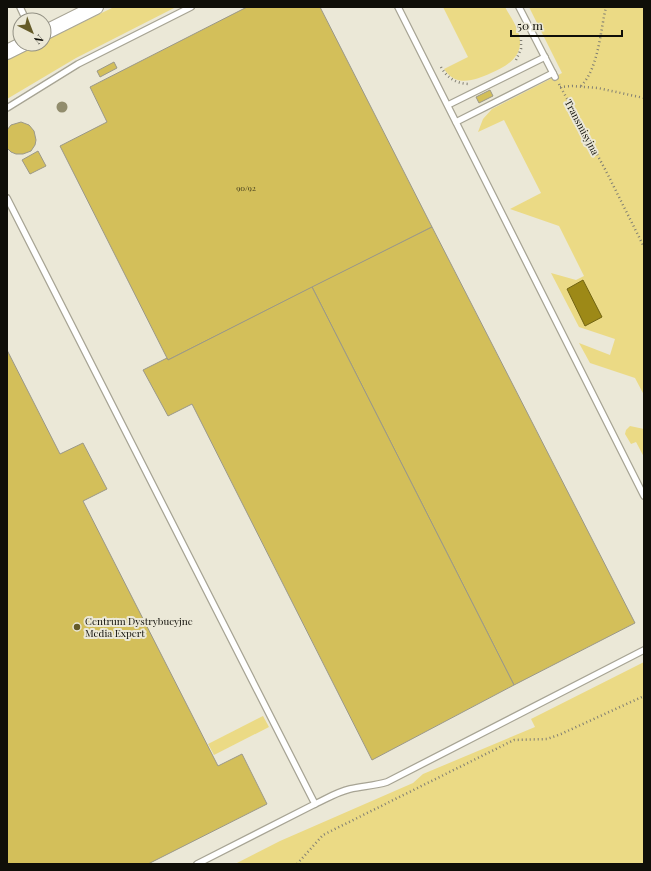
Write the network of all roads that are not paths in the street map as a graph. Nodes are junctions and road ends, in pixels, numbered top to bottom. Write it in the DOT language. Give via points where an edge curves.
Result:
graph roads {
  1 [pos="96,7"];
  2 [pos="192,7"];
  3 [pos="398,7"];
  4 [pos="519,7"];
  5 [pos="52,29"];
  6 [pos="544,57"];
  7 [pos="448,105"];
  8 [pos="7,108"];
  9 [pos="456,122"];
  10 [pos="7,198"];
  11 [pos="644,496"];
  12 [pos="644,650"];
  13 [pos="315,804"];
  14 [pos="197,864"];
  1 -- 5 [label="street"];
  2 -- 8 [label="lane" via="78,64"];
  3 -- 7 [label="lane"];
  4 -- 6 [label="lane"];
  6 -- 7 [label="lane"];
  6 -- 9 [label="lane" via="554,75"];
  7 -- 9 [label="lane"];
  9 -- 11 [label="lane"];
  10 -- 13 [label="lane"];
  12 -- 13 [label="lane" via="387,782 340,792"];
  13 -- 14 [label="lane"];
}
